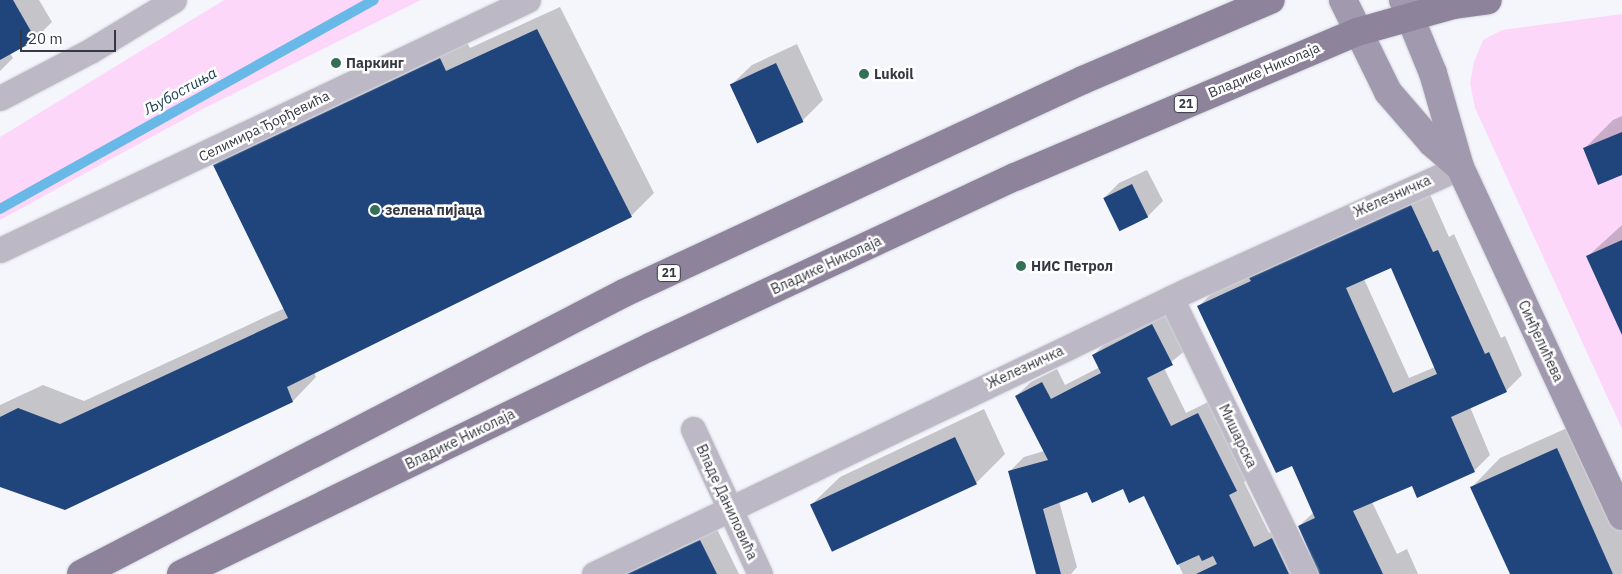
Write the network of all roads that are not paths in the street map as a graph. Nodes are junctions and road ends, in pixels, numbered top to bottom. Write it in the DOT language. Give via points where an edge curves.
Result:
graph roads {
  1 [pos="174,0"];
  2 [pos="528,0"];
  3 [pos="1271,0"];
  4 [pos="1343,0"];
  5 [pos="1488,0"];
  6 [pos="1407,9"];
  7 [pos="1357,32"];
  8 [pos="0,98"];
  9 [pos="1460,167"];
  10 [pos="0,250"];
  11 [pos="1171,298"];
  12 [pos="694,429"];
  13 [pos="728,507"];
  14 [pos="1622,516"];
  15 [pos="81,574"];
  16 [pos="181,574"];
  17 [pos="594,574"];
  18 [pos="760,574"];
  19 [pos="1305,574"];
  1 -- 8 [label="street" via="90,51"];
  2 -- 10 [label="street, Селимира Ђорђевића"];
  3 -- 15 [label="main road, 21" via="1074,84 624,293"];
  4 -- 7 [label="main road, Синђелићева"];
  5 -- 6 [label="main road, Владике Николаја / 21"];
  6 -- 7 [label="main road, Владике Николаја / 21"];
  6 -- 9 [label="main road, Синђелићева" via="1433,73"];
  7 -- 9 [label="main road, Синђелићева" via="1388,92 1432,143"];
  7 -- 16 [label="main road, Владике Николаја / 21" via="954,206 643,350"];
  9 -- 11 [label="street, Железничка"];
  9 -- 14 [label="main road, Синђелићева"];
  11 -- 13 [label="street, Железничка"];
  11 -- 19 [label="street, Мишарска"];
  12 -- 13 [label="street, Владе Даниловића"];
  13 -- 17 [label="street, Железничка"];
  13 -- 18 [label="street, Владе Даниловића"];
}
